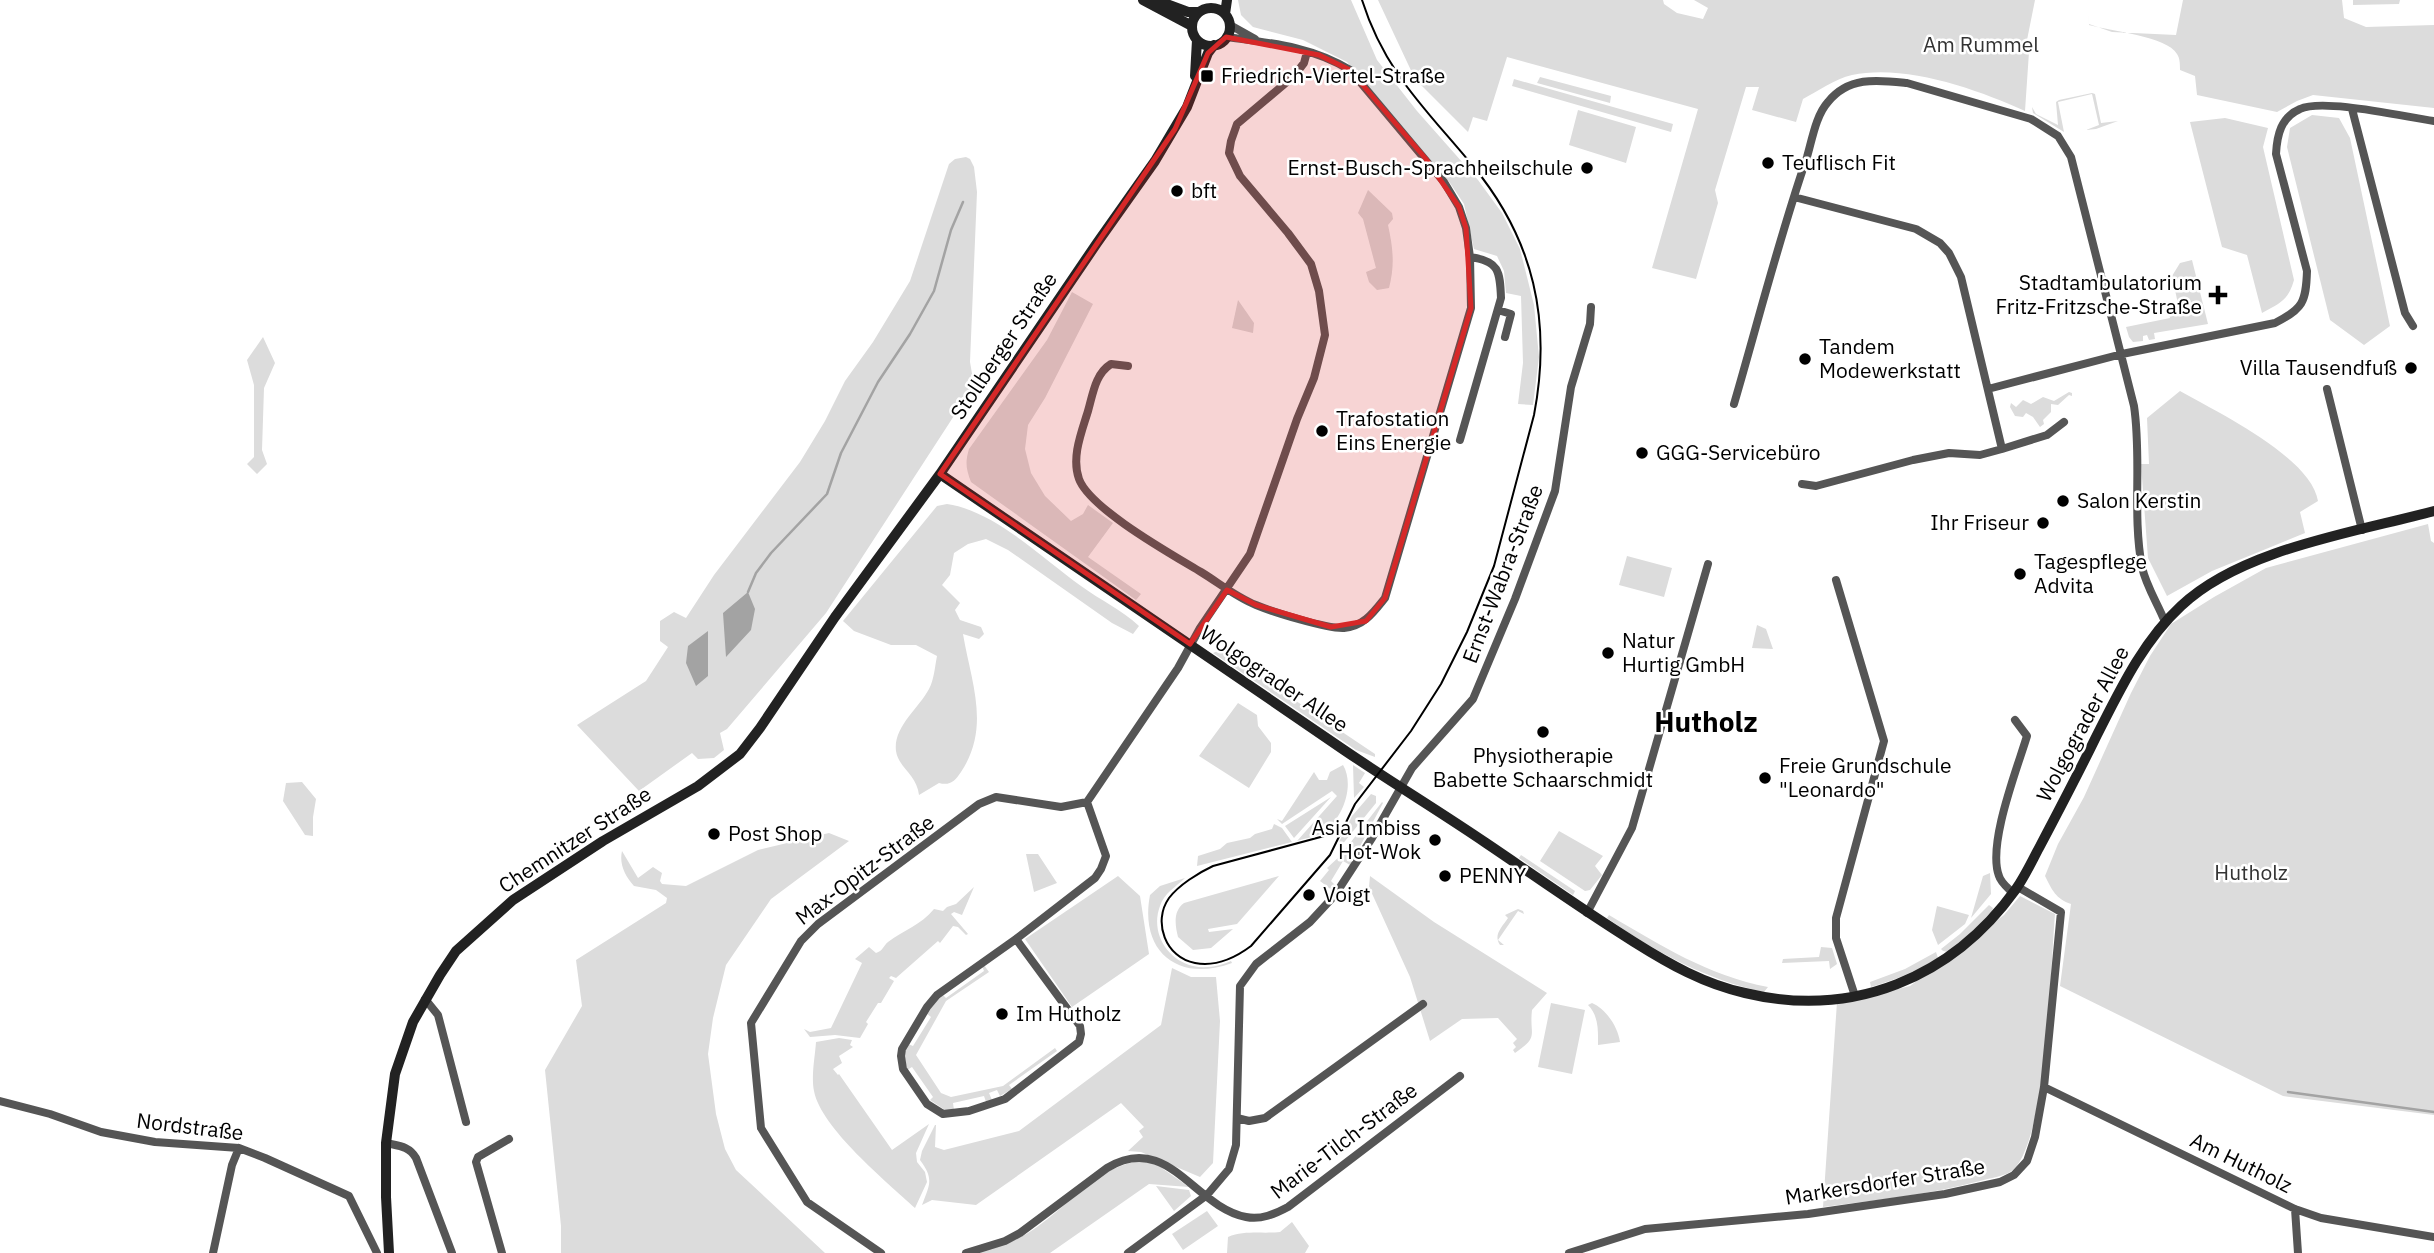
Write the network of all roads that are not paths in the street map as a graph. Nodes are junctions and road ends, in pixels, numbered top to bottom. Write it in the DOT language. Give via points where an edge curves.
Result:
graph roads {
  1 [pos="1143,0"];
  2 [pos="1156,0"];
  3 [pos="1227,0"];
  4 [pos="1214,4"];
  5 [pos="1199,12"];
  6 [pos="1224,14"];
  7 [pos="1230,25"];
  8 [pos="1192,26"];
  9 [pos="1226,37"];
  10 [pos="1255,39"];
  11 [pos="1197,40"];
  12 [pos="1214,46"];
  13 [pos="1307,52"];
  14 [pos="1193,90"];
  15 [pos="2352,109"];
  16 [pos="2434,121"];
  17 [pos="1794,197"];
  18 [pos="1470,257"];
  19 [pos="1591,307"];
  20 [pos="1498,310"];
  21 [pos="2413,326"];
  22 [pos="1505,337"];
  23 [pos="2122,355"];
  24 [pos="1128,366"];
  25 [pos="1988,389"];
  26 [pos="2328,389"];
  27 [pos="1734,404"];
  28 [pos="2064,422"];
  29 [pos="1461,440"];
  30 [pos="2002,449"];
  31 [pos="940,474"];
  32 [pos="1802,484"];
  33 [pos="2434,511"];
  34 [pos="2362,530"];
  35 [pos="1709,564"];
  36 [pos="1836,580"];
  37 [pos="1227,590"];
  38 [pos="835,617"];
  39 [pos="2165,622"];
  40 [pos="1190,645"];
  41 [pos="2015,720"];
  42 [pos="1401,787"];
  43 [pos="1087,802"];
  44 [pos="2015,890"];
  45 [pos="1587,913"];
  46 [pos="1016,939"];
  47 [pos="1855,996"];
  48 [pos="425,999"];
  49 [pos="1423,1004"];
  50 [pos="1460,1076"];
  51 [pos="2044,1087"];
  52 [pos="0,1101"];
  53 [pos="1237,1118"];
  54 [pos="466,1122"];
  55 [pos="509,1139"];
  56 [pos="386,1143"];
  57 [pos="239,1148"];
  58 [pos="1207,1195"];
  59 [pos="2295,1209"];
  60 [pos="2434,1237"];
  61 [pos="213,1253"];
  62 [pos="377,1253"];
  63 [pos="389,1253"];
  64 [pos="452,1253"];
  65 [pos="502,1253"];
  66 [pos="881,1253"];
  67 [pos="966,1253"];
  68 [pos="1128,1253"];
  69 [pos="1569,1253"];
  70 [pos="2298,1253"];
  1 -- 8 [label="main road"];
  2 -- 5 [label="main road"];
  3 -- 6 [label="main road"];
  4 -- 5 [label="main road"];
  4 -- 6 [label="main road"];
  5 -- 8 [label="main road"];
  6 -- 7 [label="main road"];
  7 -- 9 [label="main road"];
  7 -- 10 [label="street"];
  8 -- 11 [label="main road"];
  9 -- 10 [label="street"];
  9 -- 12 [label="main road"];
  10 -- 13 [label="street"];
  11 -- 12 [label="main road"];
  11 -- 14 [label="main road, Stollberger Straße"];
  12 -- 14 [label="main road, Stollberger Straße"];
  13 -- 18 [label="street" via="1350,71 1432,166 1459,207"];
  13 -- 37 [label="street" via="1294,76 1237,124 1229,153 1240,176 1311,264 1325,335 1314,378 1250,554"];
  14 -- 31 [label="main road, Stollberger Straße" via="1155,161"];
  15 -- 16 [label="street"];
  15 -- 21 [label="street" via="2405,313"];
  15 -- 23 [label="street" via="2317,105 2297,110 2284,121 2277,139 2285,194 2307,271 2300,309 2275,323"];
  17 -- 23 [label="street" via="1826,103 1851,85 1869,80 1907,83 2031,119 2058,136 2071,158"];
  17 -- 25 [label="street" via="1916,229 1940,243 1961,277"];
  17 -- 27 [label="street"];
  18 -- 20 [label="street" via="1486,259 1500,275"];
  18 -- 37 [label="street" via="1471,308 1385,598 1366,621 1345,628 1256,605"];
  19 -- 42 [label="street, Ernst-Wabra-Straße" via="1571,387 1555,491 1515,599 1473,699 1412,768"];
  20 -- 22 [label="street" via="1511,314"];
  20 -- 29 [label="street"];
  23 -- 25 [label="street"];
  23 -- 39 [label="street" via="2137,426 2143,568"];
  24 -- 37 [label="street" via="1111,364 1100,373 1077,455 1079,480 1121,520"];
  25 -- 30 [label="street"];
  26 -- 34 [label="street"];
  28 -- 30 [label="street" via="2047,435"];
  30 -- 32 [label="street" via="1980,455 1949,453 1816,486"];
  31 -- 38 [label="main road, Stollberger Straße"];
  31 -- 40 [label="main road, Wolgograder Allee"];
  33 -- 34 [label="main road, Wolgograder Allee"];
  34 -- 39 [label="main road, Wolgograder Allee" via="2311,542 2243,567 2184,602"];
  35 -- 45 [label="street" via="1632,828"];
  36 -- 47 [label="street" via="1884,741 1836,918 1836,938"];
  37 -- 40 [label="street"];
  38 -- 48 [label="main road, Chemnitzer Straße" via="740,754 698,786 513,900 456,951"];
  39 -- 44 [label="main road, Wolgograder Allee" via="2130,670"];
  40 -- 42 [label="main road, Wolgograder Allee"];
  40 -- 43 [label="street"];
  41 -- 44 [label="street, Wolgograder Allee" via="2027,736 1995,858 1999,878"];
  42 -- 45 [label="main road, Wolgograder Allee"];
  42 -- 53 [label="street" via="1335,895 1310,922 1256,964 1240,986"];
  43 -- 46 [label="street" via="1106,856 1101,869"];
  43 -- 66 [label="street, Max-Opitz-Straße" via="1061,807 996,797 979,804 818,924 801,941 756,1012 751,1023 761,1128 807,1202"];
  44 -- 47 [label="main road, Wolgograder Allee" via="1981,932 1940,965 1900,984"];
  44 -- 51 [label="street, Markersdorfer Straße" via="2061,912"];
  45 -- 47 [label="main road, Wolgograder Allee" via="1675,967 1717,985 1794,1001"];
  46 -- 46 [label="street" via="937,995 902,1049 903,1069 928,1104 943,1114 1005,1099 1079,1042 1080,1026"];
  48 -- 54 [label="street" via="438,1015"];
  48 -- 56 [label="main road, Chemnitzer Straße" via="400,1056"];
  49 -- 53 [label="street" via="1265,1118"];
  50 -- 58 [label="street, Marie-Tilch-Straße" via="1273,1215 1247,1217"];
  51 -- 59 [label="street, Am Hutholz"];
  51 -- 69 [label="street, Markersdorfer Straße" via="2027,1161 2000,1182 1808,1214 1645,1229"];
  52 -- 57 [label="street, Nordstraße" via="101,1132 155,1142"];
  53 -- 58 [label="street" via="1229,1169"];
  55 -- 65 [label="street" via="476,1162"];
  56 -- 63 [label="main road, Chemnitzer Straße"];
  56 -- 64 [label="street" via="412,1151"];
  57 -- 61 [label="street"];
  57 -- 62 [label="street, Nordstraße" via="349,1196"];
  58 -- 67 [label="street" via="1167,1165 1134,1157 1107,1168 1020,1233"];
  58 -- 68 [label="street"];
  59 -- 60 [label="street, Am Hutholz" via="2321,1218"];
  59 -- 70 [label="street"];
}
